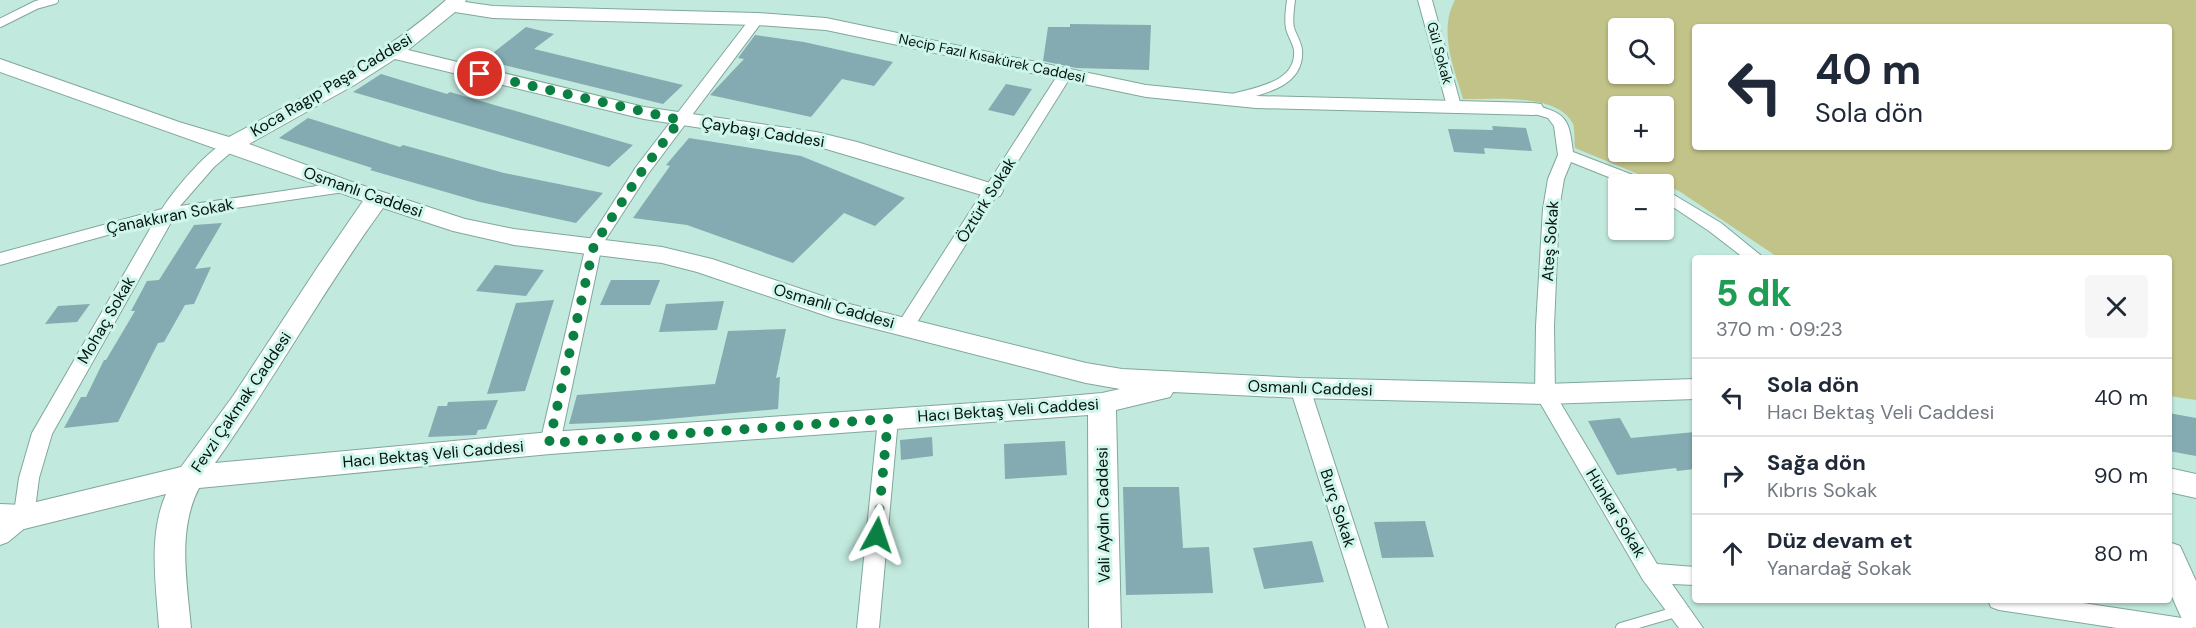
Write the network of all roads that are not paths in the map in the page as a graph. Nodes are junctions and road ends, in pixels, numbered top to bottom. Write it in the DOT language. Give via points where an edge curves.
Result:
graph roads {
  1 [pos="54,0"];
  2 [pos="1291,0"];
  3 [pos="1425,0"];
  4 [pos="454,3"];
  5 [pos="757,19"];
  6 [pos="0,23"];
  7 [pos="390,52"];
  8 [pos="0,65"];
  9 [pos="1066,73"];
  10 [pos="1228,99"];
  11 [pos="1454,105"];
  12 [pos="1533,109"];
  13 [pos="680,120"];
  14 [pos="231,146"];
  15 [pos="1566,155"];
  16 [pos="1614,174"];
  17 [pos="344,187"];
  18 [pos="992,191"];
  19 [pos="378,198"];
  20 [pos="1674,201"];
  21 [pos="168,213"];
  22 [pos="594,245"];
  23 [pos="1751,255"];
  24 [pos="0,259"];
  25 [pos="905,327"];
  26 [pos="1193,383"];
  27 [pos="1300,388"];
  28 [pos="1692,389"];
  29 [pos="1545,394"];
  30 [pos="1102,403"];
  31 [pos="888,419"];
  32 [pos="549,443"];
  33 [pos="189,477"];
  34 [pos="2172,481"];
  35 [pos="2196,486"];
  36 [pos="12,517"];
  37 [pos="0,536"];
  38 [pos="2172,562"];
  39 [pos="1652,573"];
  40 [pos="1692,576"];
  41 [pos="2019,603"];
  42 [pos="2196,616"];
  43 [pos="1686,620"];
  44 [pos="176,628"];
  45 [pos="868,628"];
  46 [pos="1105,628"];
  47 [pos="1377,628"];
  48 [pos="1621,628"];
  49 [pos="2182,628"];
  1 -- 6 [label="lane"];
  2 -- 10 [label="lane" via="1290,29 1298,58 1289,76 1279,85"];
  3 -- 11 [label="street, Gül Sokak"];
  4 -- 5 [label="street, Necip Fazıl Kısakürek Caddesi" via="493,12"];
  4 -- 7 [label="street, Koca Ragıp Paşa Caddesi"];
  5 -- 9 [label="street, Necip Fazıl Kısakürek Caddesi" via="826,24"];
  5 -- 13 [label="street"];
  7 -- 13 [label="street, Çaybaşı Caddesi"];
  7 -- 14 [label="street, Koca Ragıp Paşa Caddesi"];
  8 -- 14 [label="street, Osmanlı Caddesi"];
  9 -- 10 [label="street, Necip Fazıl Kısakürek Caddesi" via="1146,91"];
  9 -- 18 [label="street, Öztürk Sokak"];
  10 -- 11 [label="street, Necip Fazıl Kısakürek Caddesi"];
  11 -- 12 [label="street, Necip Fazıl Kısakürek Caddesi"];
  12 -- 15 [label="street, Ateş Sokak" via="1553,115 1562,125"];
  13 -- 18 [label="street, Çaybaşı Caddesi" via="827,142"];
  13 -- 22 [label="street"];
  14 -- 17 [label="street, Osmanlı Caddesi"];
  14 -- 21 [label="street, Mohaç Sokak" via="191,180"];
  15 -- 16 [label="street"];
  15 -- 29 [label="street, Ateş Sokak" via="1556,179 1551,209"];
  17 -- 19 [label="street, Osmanlı Caddesi"];
  17 -- 21 [label="street, Çanakkıran Sokak"];
  18 -- 25 [label="street, Öztürk Sokak"];
  19 -- 22 [label="street, Osmanlı Caddesi" via="489,233"];
  19 -- 33 [label="street, Fevzi Çakmak Caddesi" via="221,437"];
  20 -- 23 [label="street"];
  21 -- 24 [label="street, Çanakkıran Sokak"];
  21 -- 36 [label="street, Mohaç Sokak" via="42,433"];
  22 -- 25 [label="street, Osmanlı Caddesi" via="703,265 832,309"];
  22 -- 32 [label="street"];
  25 -- 26 [label="street, Osmanlı Caddesi" via="1086,373 1122,380"];
  26 -- 27 [label="street, Osmanlı Caddesi"];
  26 -- 30 [label="street, Hacı Bektaş Veli Caddesi"];
  27 -- 29 [label="street, Osmanlı Caddesi"];
  27 -- 47 [label="street, Burç Sokak"];
  28 -- 29 [label="street, Osmanlı Caddesi"];
  29 -- 39 [label="street, Hünkar Sokak"];
  30 -- 31 [label="street, Hacı Bektaş Veli Caddesi"];
  30 -- 46 [label="street, Vali Aydın Caddesi"];
  31 -- 32 [label="street, Hacı Bektaş Veli Caddesi"];
  31 -- 45 [label="street"];
  32 -- 33 [label="street, Hacı Bektaş Veli Caddesi"];
  33 -- 36 [label="street, Hacı Bektaş Veli Caddesi"];
  33 -- 44 [label="street, Fevzi Çakmak Caddesi" via="175,508 172,536"];
  34 -- 35 [label="street"];
  36 -- 37 [label="street"];
  38 -- 42 [label="street"];
  39 -- 40 [label="street"];
  39 -- 43 [label="street, Hünkar Sokak"];
  41 -- 49 [label="street"];
  43 -- 48 [label="lane"];
}
